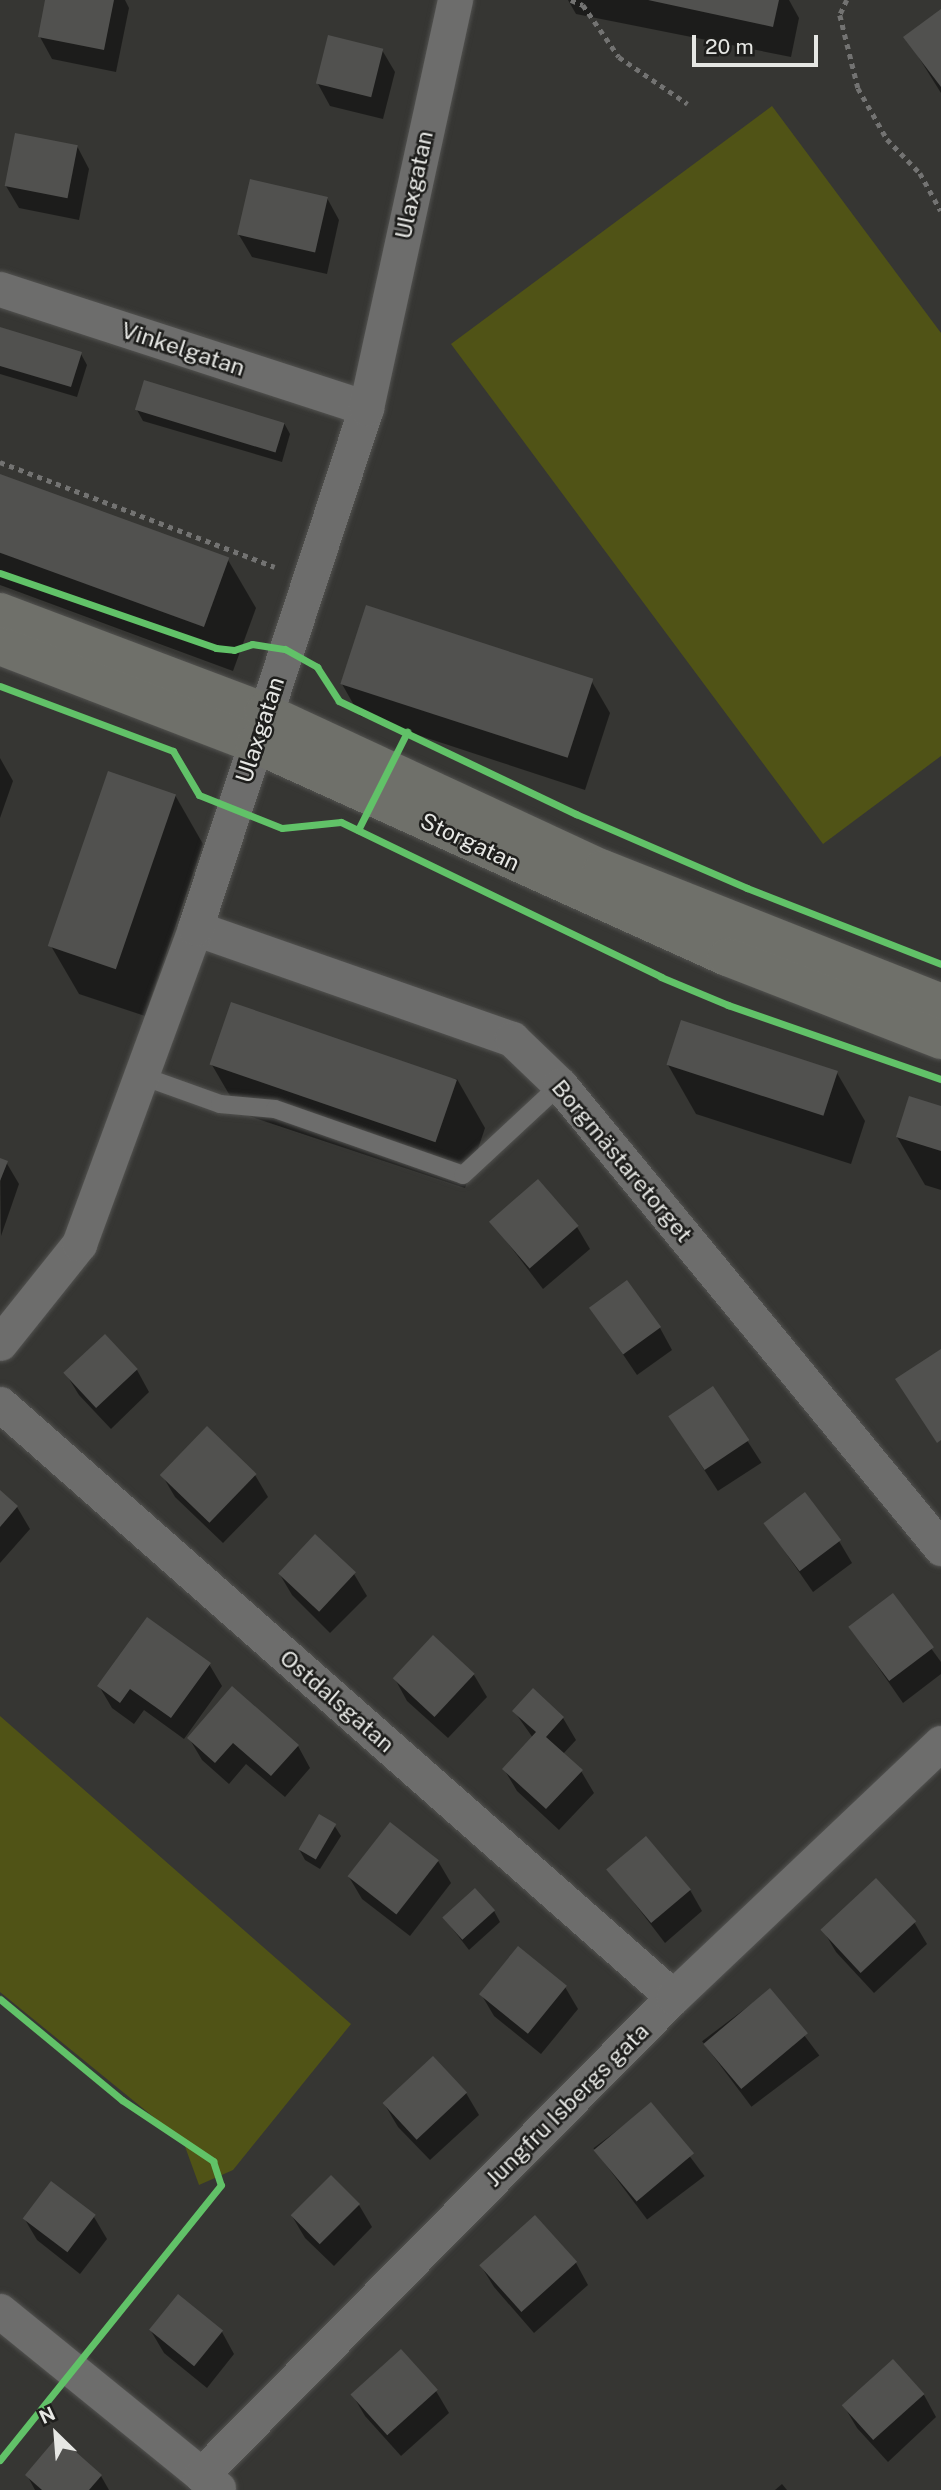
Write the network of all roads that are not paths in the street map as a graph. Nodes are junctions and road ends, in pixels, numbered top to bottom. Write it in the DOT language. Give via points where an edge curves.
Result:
graph roads {
  1 [pos="455,0"];
  2 [pos="0,289"];
  3 [pos="366,408"];
  4 [pos="0,612"];
  5 [pos="0,646"];
  6 [pos="260,728"];
  7 [pos="195,928"];
  8 [pos="941,1003"];
  9 [pos="941,1040"];
  10 [pos="142,1076"];
  11 [pos="560,1085"];
  12 [pos="0,1343"];
  13 [pos="0,1404"];
  14 [pos="941,1548"];
  15 [pos="941,1743"];
  16 [pos="673,1997"];
  17 [pos="0,2311"];
  18 [pos="211,2482"];
  1 -- 3 [label="street, Ulaxgatan"];
  2 -- 3 [label="street, Vinkelgatan"];
  3 -- 6 [label="street, Ulaxgatan"];
  4 -- 6 [label="main road, Storgatan"];
  5 -- 6 [label="main road, Storgatan"];
  6 -- 7 [label="street, Ulaxgatan"];
  6 -- 8 [label="main road, Storgatan"];
  6 -- 9 [label="main road, Storgatan" via="727,957"];
  7 -- 10 [label="street, Ulaxgatan"];
  7 -- 11 [label="street, Borgmästaretorget" via="512,1039"];
  10 -- 11 [label="lane" via="220,1104 275,1110 463,1175"];
  10 -- 12 [label="street, Ulaxgatan" via="79,1244"];
  11 -- 14 [label="street, Borgmästaretorget"];
  13 -- 16 [label="street, Ostdalsgatan"];
  15 -- 16 [label="street, Jungfru Isbergs gata"];
  16 -- 18 [label="street, Jungfru Isbergs gata"];
  17 -- 18 [label="street"];
}
